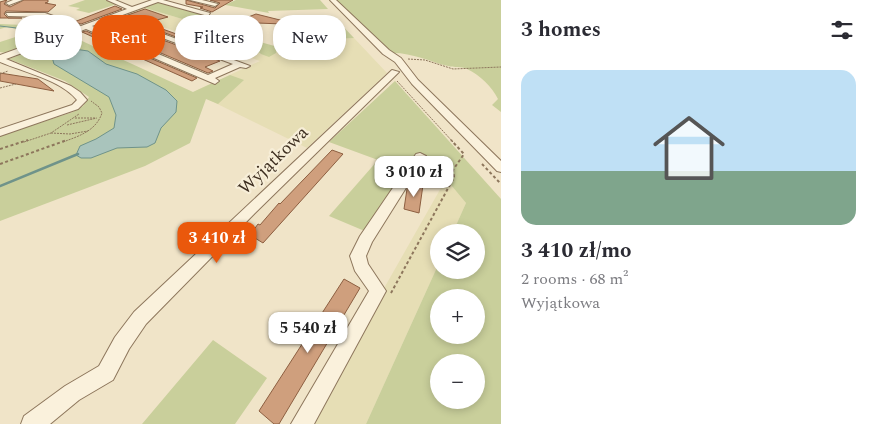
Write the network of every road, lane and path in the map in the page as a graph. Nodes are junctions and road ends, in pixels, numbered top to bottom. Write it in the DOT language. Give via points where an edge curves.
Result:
graph roads {
  1 [pos="20,0"];
  2 [pos="110,0"];
  3 [pos="157,0"];
  4 [pos="194,0"];
  5 [pos="199,0"];
  6 [pos="333,0"];
  7 [pos="9,3"];
  8 [pos="131,9"];
  9 [pos="8,14"];
  10 [pos="208,14"];
  11 [pos="116,15"];
  12 [pos="92,24"];
  13 [pos="83,27"];
  14 [pos="92,31"];
  15 [pos="165,37"];
  16 [pos="391,55"];
  17 [pos="0,58"];
  18 [pos="165,60"];
  19 [pos="501,67"];
  20 [pos="8,70"];
  21 [pos="0,74"];
  22 [pos="393,75"];
  23 [pos="16,84"];
  24 [pos="0,88"];
  25 [pos="88,103"];
  26 [pos="82,111"];
  27 [pos="75,118"];
  28 [pos="97,118"];
  29 [pos="101,118"];
  30 [pos="65,125"];
  31 [pos="89,131"];
  32 [pos="0,133"];
  33 [pos="51,133"];
  34 [pos="0,149"];
  35 [pos="420,156"];
  36 [pos="0,164"];
  37 [pos="501,168"];
  38 [pos="388,297"];
  39 [pos="32,424"];
  40 [pos="302,424"];
  1 -- 7 [label="street"];
  2 -- 8 [label="street"];
  3 -- 8 [label="street"];
  3 -- 10 [label="street"];
  4 -- 5 [label="street" via="217,4"];
  6 -- 16 [label="street"];
  8 -- 11 [label="street"];
  9 -- 13 [label="street" via="44,15"];
  12 -- 13 [label="street"];
  13 -- 14 [label="street"];
  13 -- 17 [label="street"];
  15 -- 18 [label="street" via="243,65 212,79"];
  16 -- 19 [label="path" via="425,60 453,69"];
  16 -- 37 [label="street"];
  17 -- 32 [label="street" via="59,83 82,100 75,107"];
  20 -- 21 [label="path"];
  22 -- 38 [label="path" via="464,154"];
  22 -- 39 [label="street, Wyjątkowa" via="140,318 106,373 72,393"];
  23 -- 24 [label="path"];
  25 -- 29 [label="path" via="88,100 101,110"];
  26 -- 27 [label="path"];
  27 -- 28 [label="path"];
  27 -- 30 [label="path"];
  28 -- 29 [label="path"];
  28 -- 30 [label="path"];
  29 -- 31 [label="path"];
  30 -- 33 [label="path"];
  31 -- 33 [label="path"];
  31 -- 36 [label="path"];
  33 -- 34 [label="path"];
  35 -- 40 [label="street" via="365,240 358,256 378,291"];
}
